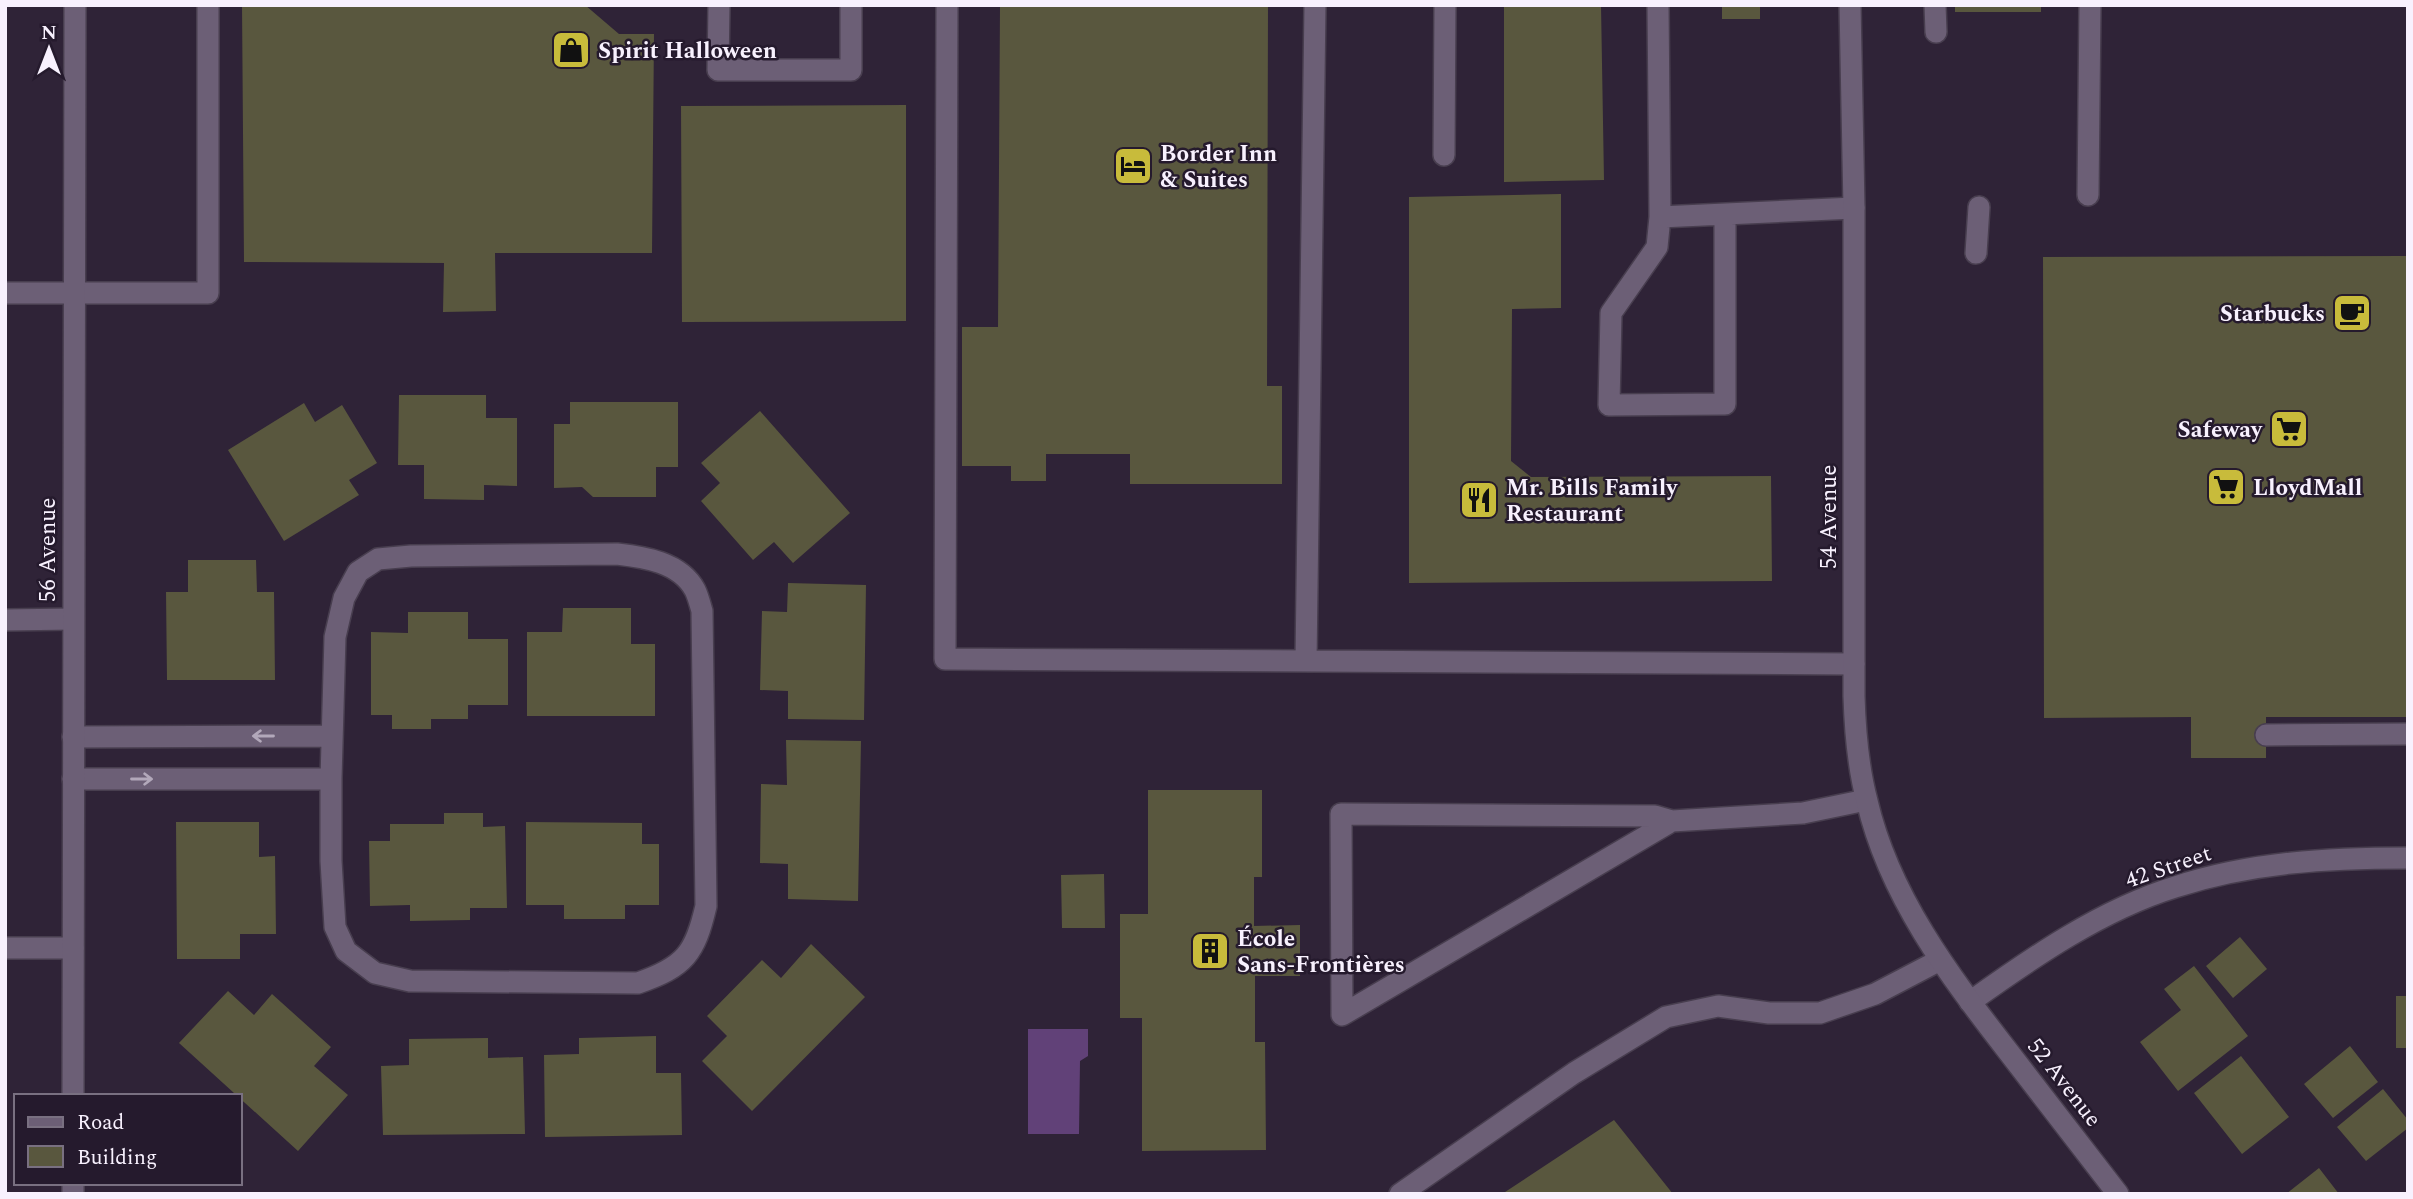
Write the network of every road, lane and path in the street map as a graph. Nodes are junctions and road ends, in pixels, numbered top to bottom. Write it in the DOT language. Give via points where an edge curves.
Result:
graph roads {
  1 [pos="75,5"];
  2 [pos="208,5"];
  3 [pos="719,5"];
  4 [pos="851,5"];
  5 [pos="947,5"];
  6 [pos="1315,5"];
  7 [pos="1445,5"];
  8 [pos="1658,5"];
  9 [pos="1850,5"];
  10 [pos="1935,5"];
  11 [pos="2090,5"];
  12 [pos="1936,32"];
  13 [pos="1444,155"];
  14 [pos="2088,195"];
  15 [pos="1979,207"];
  16 [pos="1854,208"];
  17 [pos="1725,215"];
  18 [pos="1660,217"];
  19 [pos="1976,253"];
  20 [pos="5,293"];
  21 [pos="74,293"];
  22 [pos="73,619"];
  23 [pos="5,620"];
  24 [pos="1306,661"];
  25 [pos="1854,664"];
  26 [pos="2408,734"];
  27 [pos="2266,735"];
  28 [pos="331,736"];
  29 [pos="73,737"];
  30 [pos="73,779"];
  31 [pos="331,779"];
  32 [pos="1866,800"];
  33 [pos="1672,821"];
  34 [pos="2408,858"];
  35 [pos="5,948"];
  36 [pos="73,948"];
  37 [pos="1940,960"];
  38 [pos="1970,1002"];
  39 [pos="73,1094"];
  40 [pos="1409,1191"];
  41 [pos="2118,1194"];
  1 -- 21 [label="street, 56 Avenue"];
  2 -- 21 [label="street" via="208,293"];
  3 -- 4 [label="street" via="718,71 851,70"];
  5 -- 24 [label="street" via="945,660"];
  6 -- 24 [label="street"];
  7 -- 13 [label="street"];
  8 -- 18 [label="street"];
  9 -- 16 [label="street, 54 Avenue"];
  10 -- 12 [label="street"];
  11 -- 14 [label="street"];
  15 -- 19 [label="street"];
  16 -- 17 [label="street"];
  16 -- 25 [label="street, 54 Avenue"];
  17 -- 18 [label="street"];
  17 -- 18 [label="street" via="1725,404 1609,405 1611,313 1657,247"];
  20 -- 21 [label="street"];
  21 -- 22 [label="street, 56 Avenue"];
  22 -- 23 [label="street"];
  22 -- 29 [label="street, 56 Avenue"];
  24 -- 25 [label="street"];
  25 -- 32 [label="street, 54 Avenue"];
  26 -- 27 [label="street"];
  28 -- 29 [label="street, one-way"];
  28 -- 31 [label="street"];
  28 -- 31 [label="street" via="335,637 344,598 358,572 378,559 617,554 648,558 677,571 694,588 702,611 706,905 699,937 682,962 638,983 410,981 374,973 346,951 335,927"];
  29 -- 30 [label="street, 56 Avenue"];
  30 -- 31 [label="street, one-way"];
  30 -- 36 [label="street, 56 Avenue"];
  32 -- 33 [label="street" via="1803,813"];
  32 -- 37 [label="street, 54 Avenue" via="1894,876"];
  33 -- 33 [label="street" via="1655,816 1341,814 1342,1015"];
  34 -- 38 [label="street, 42 Street" via="2295,861 2174,887 2102,919 2027,962"];
  35 -- 36 [label="street"];
  36 -- 39 [label="street, 56 Avenue"];
  37 -- 38 [label="street, 54 Avenue"];
  37 -- 40 [label="street" via="1875,993 1820,1013 1718,1006 1666,1017 1574,1073"];
  38 -- 41 [label="street, 52 Avenue"];
}
